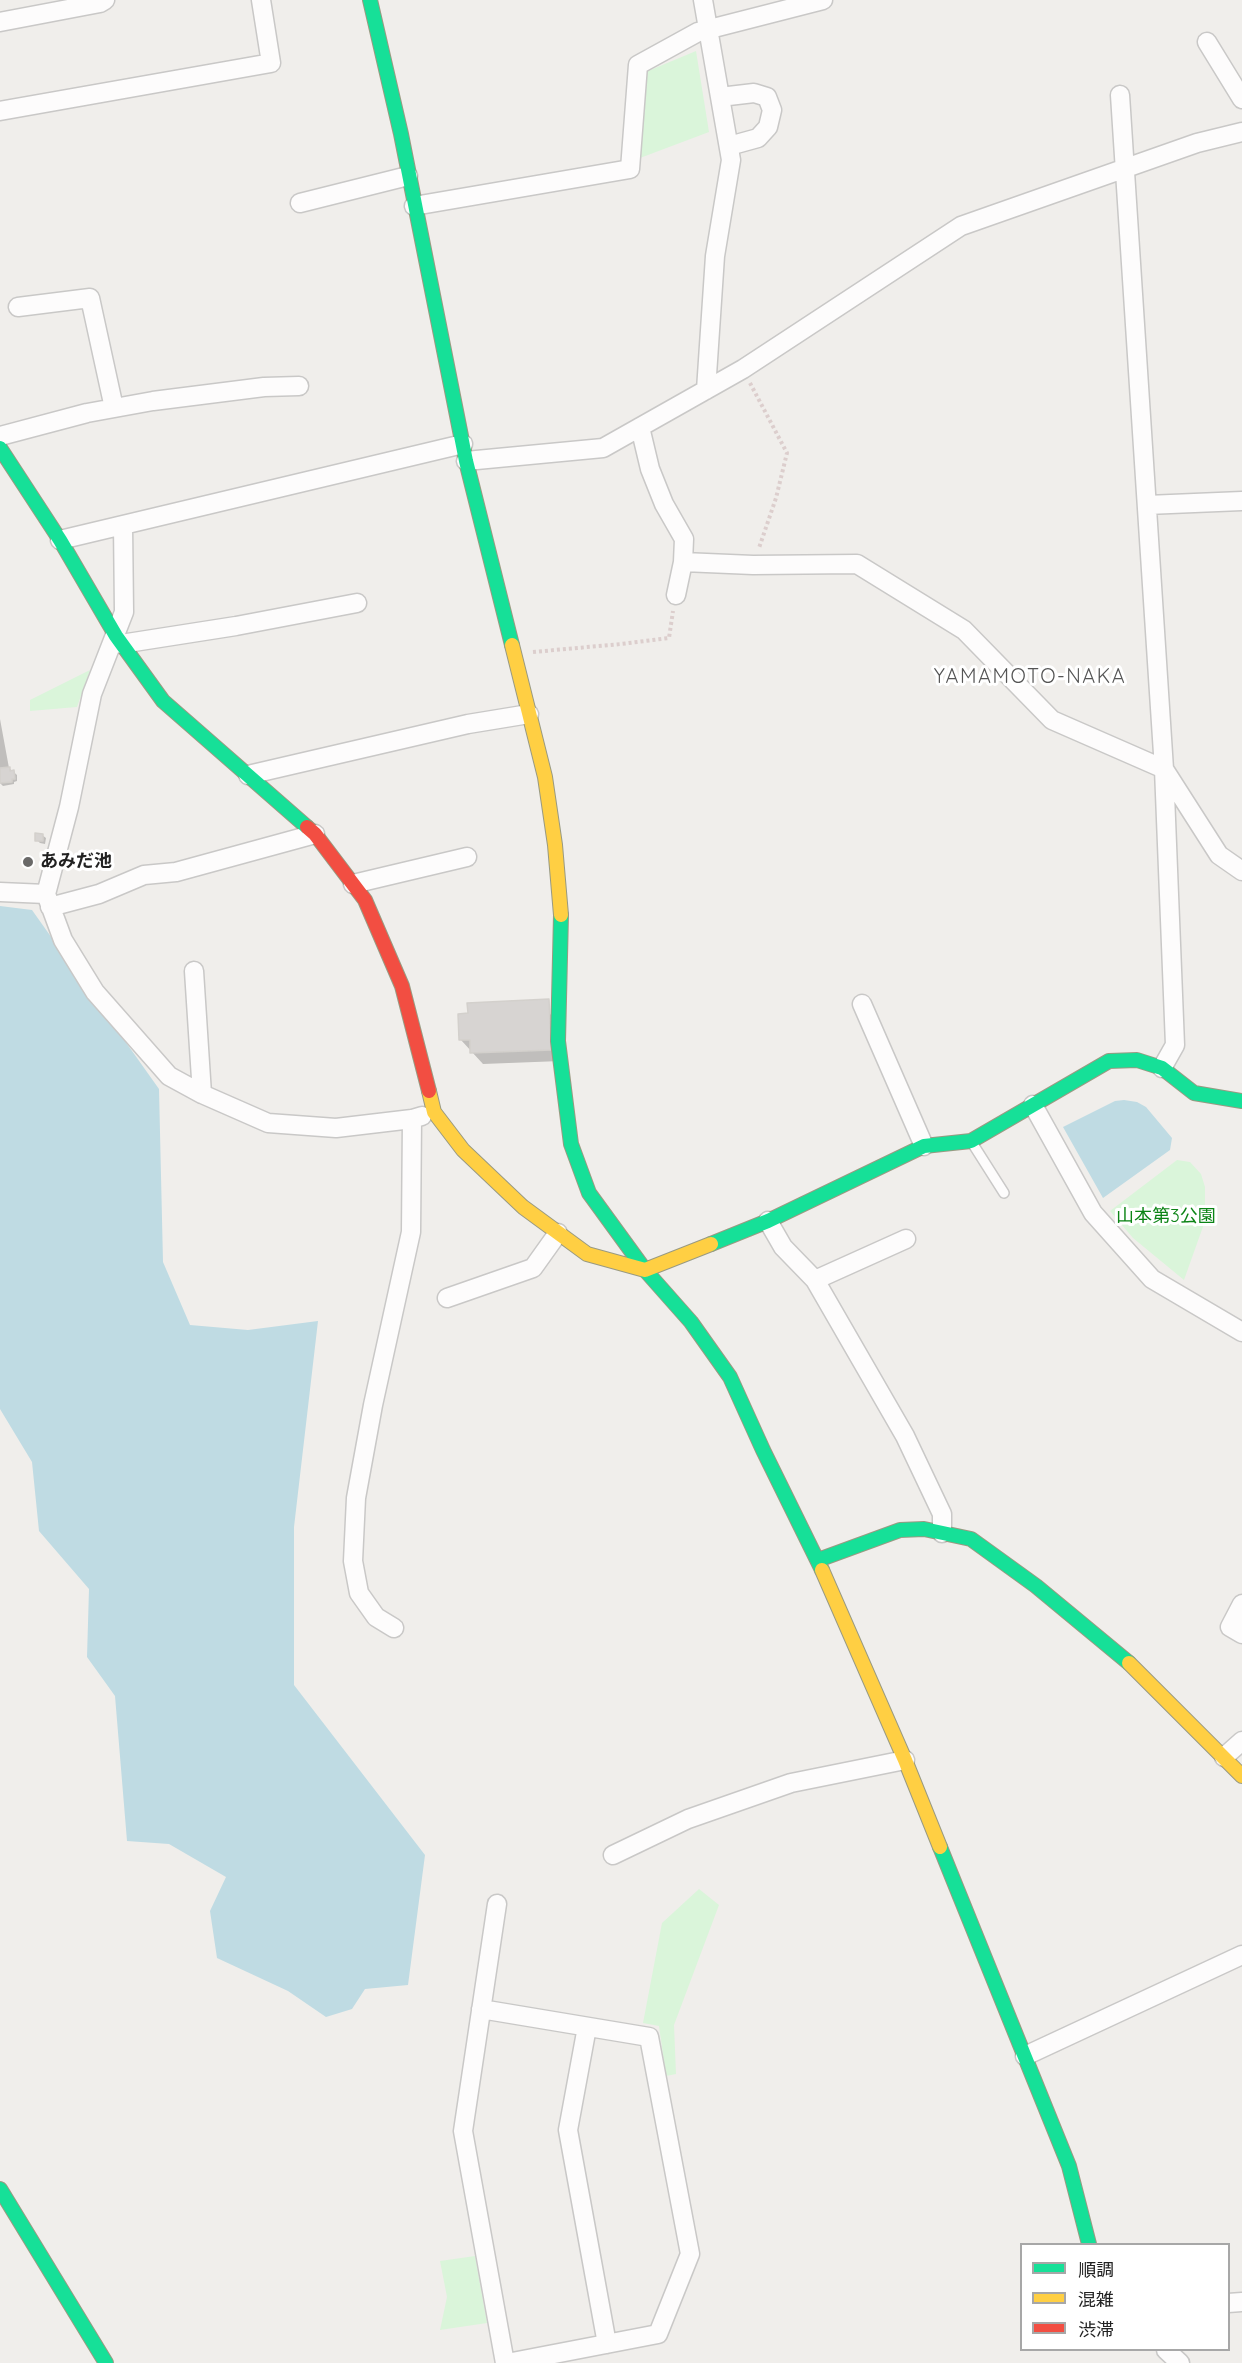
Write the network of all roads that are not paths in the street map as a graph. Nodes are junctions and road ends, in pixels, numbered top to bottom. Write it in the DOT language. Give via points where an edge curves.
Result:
graph roads {
  1 [pos="105,0"];
  2 [pos="261,0"];
  3 [pos="369,0"];
  4 [pos="703,0"];
  5 [pos="823,0"];
  6 [pos="1,19"];
  7 [pos="708,30"];
  8 [pos="1207,42"];
  9 [pos="1120,96"];
  10 [pos="720,97"];
  11 [pos="1242,99"];
  12 [pos="0,111"];
  13 [pos="1242,132"];
  14 [pos="729,146"];
  15 [pos="1126,169"];
  16 [pos="408,176"];
  17 [pos="300,203"];
  18 [pos="414,206"];
  19 [pos="18,307"];
  20 [pos="299,386"];
  21 [pos="706,390"];
  22 [pos="114,408"];
  23 [pos="640,427"];
  24 [pos="0,436"];
  25 [pos="0,448"];
  26 [pos="465,452"];
  27 [pos="1242,501"];
  28 [pos="1147,505"];
  29 [pos="123,525"];
  30 [pos="60,540"];
  31 [pos="683,562"];
  32 [pos="676,595"];
  33 [pos="357,603"];
  34 [pos="118,640"];
  35 [pos="529,714"];
  36 [pos="1164,769"];
  37 [pos="248,775"];
  38 [pos="315,834"];
  39 [pos="467,857"];
  40 [pos="1242,871"];
  41 [pos="353,884"];
  42 [pos="0,892"];
  43 [pos="48,900"];
  44 [pos="194,970"];
  45 [pos="862,1004"];
  46 [pos="1162,1068"];
  47 [pos="202,1094"];
  48 [pos="1242,1101"];
  49 [pos="1033,1105"];
  50 [pos="434,1112"];
  51 [pos="412,1119"];
  52 [pos="971,1141"];
  53 [pos="924,1146"];
  54 [pos="1004,1193"];
  55 [pos="768,1221"];
  56 [pos="558,1233"];
  57 [pos="906,1239"];
  58 [pos="645,1270"];
  59 [pos="814,1280"];
  60 [pos="447,1298"];
  61 [pos="1242,1332"];
  62 [pos="942,1533"];
  63 [pos="818,1560"];
  64 [pos="1242,1604"];
  65 [pos="394,1628"];
  66 [pos="1242,1634"];
  67 [pos="1242,1741"];
  68 [pos="1224,1757"];
  69 [pos="905,1760"];
  70 [pos="1242,1776"];
  71 [pos="613,1855"];
  72 [pos="497,1904"];
  73 [pos="1242,1955"];
  74 [pos="481,2009"];
  75 [pos="587,2027"];
  76 [pos="1025,2056"];
  77 [pos="0,2189"];
  78 [pos="1089,2243"];
  79 [pos="607,2344"];
  80 [pos="1168,2351"];
  81 [pos="106,2363"];
  82 [pos="506,2363"];
  83 [pos="1180,2363"];
  1 -- 6 [label="street"];
  2 -- 12 [label="street" via="271,63"];
  3 -- 16 [label="street"];
  4 -- 7 [label="street"];
  5 -- 7 [label="street"];
  7 -- 10 [label="street"];
  7 -- 18 [label="street" via="638,65 630,169"];
  8 -- 11 [label="street"];
  9 -- 15 [label="street"];
  10 -- 14 [label="street"];
  10 -- 14 [label="street" via="754,93 767,97 772,110 768,127 758,138"];
  13 -- 15 [label="street" via="1197,143"];
  14 -- 21 [label="street" via="731,160 715,256"];
  15 -- 21 [label="street" via="961,226"];
  15 -- 28 [label="street"];
  16 -- 17 [label="street"];
  16 -- 18 [label="street"];
  18 -- 26 [label="street"];
  19 -- 22 [label="street" via="90,298"];
  20 -- 22 [label="street" via="264,387"];
  21 -- 23 [label="street"];
  22 -- 24 [label="street"];
  23 -- 26 [label="street" via="603,448"];
  23 -- 31 [label="street" via="650,469 684,539"];
  25 -- 30 [label="street"];
  26 -- 29 [label="street"];
  26 -- 35 [label="street"];
  27 -- 28 [label="street"];
  28 -- 36 [label="street"];
  29 -- 30 [label="street"];
  29 -- 34 [label="street" via="124,612"];
  30 -- 34 [label="street"];
  31 -- 32 [label="street"];
  31 -- 36 [label="street" via="857,564 964,630 1052,720"];
  33 -- 34 [label="street" via="236,626"];
  34 -- 37 [label="street" via="163,701"];
  34 -- 43 [label="street" via="92,694"];
  35 -- 37 [label="street" via="468,724"];
  35 -- 58 [label="street" via="545,777 555,845 561,916 558,1041 571,1144 589,1193"];
  36 -- 40 [label="street" via="1218,855"];
  36 -- 46 [label="street" via="1175,1045"];
  37 -- 38 [label="street"];
  38 -- 41 [label="street"];
  38 -- 43 [label="street" via="176,872 144,875 99,894"];
  39 -- 41 [label="street"];
  41 -- 50 [label="street" via="365,900 402,986"];
  42 -- 43 [label="street"];
  43 -- 47 [label="street" via="63,940 95,992 169,1076"];
  44 -- 47 [label="street"];
  45 -- 53 [label="street"];
  46 -- 48 [label="street" via="1194,1093"];
  46 -- 49 [label="street" via="1137,1060 1109,1061"];
  47 -- 51 [label="street" via="268,1123 336,1128"];
  49 -- 52 [label="street"];
  49 -- 61 [label="street" via="1093,1213 1152,1279"];
  50 -- 51 [label="street"];
  50 -- 56 [label="street" via="463,1150 523,1207"];
  51 -- 65 [label="street" via="411,1232 356,1498 353,1561 359,1593 376,1617"];
  52 -- 53 [label="street"];
  52 -- 54 [label="lane"];
  53 -- 55 [label="street"];
  55 -- 58 [label="street"];
  55 -- 59 [label="street" via="783,1247"];
  56 -- 58 [label="street" via="587,1254"];
  56 -- 60 [label="street" via="533,1268"];
  57 -- 59 [label="street"];
  58 -- 63 [label="street" via="691,1322 730,1377"];
  59 -- 62 [label="street" via="905,1436 942,1515"];
  62 -- 63 [label="street" via="900,1530"];
  62 -- 68 [label="street" via="971,1539 1036,1586 1138,1670"];
  63 -- 69 [label="street"];
  64 -- 66 [label="street" via="1230,1627"];
  67 -- 68 [label="street"];
  68 -- 70 [label="street"];
  69 -- 71 [label="street" via="792,1783 688,1819"];
  69 -- 76 [label="street"];
  72 -- 74 [label="street"];
  73 -- 76 [label="street"];
  74 -- 75 [label="street"];
  74 -- 82 [label="street" via="463,2131"];
  75 -- 79 [label="street" via="568,2130"];
  75 -- 79 [label="street" via="649,2037 690,2254 658,2334"];
  76 -- 78 [label="street" via="1069,2166"];
  77 -- 81 [label="street"];
  79 -- 82 [label="street"];
  80 -- 83 [label="street"];
}
